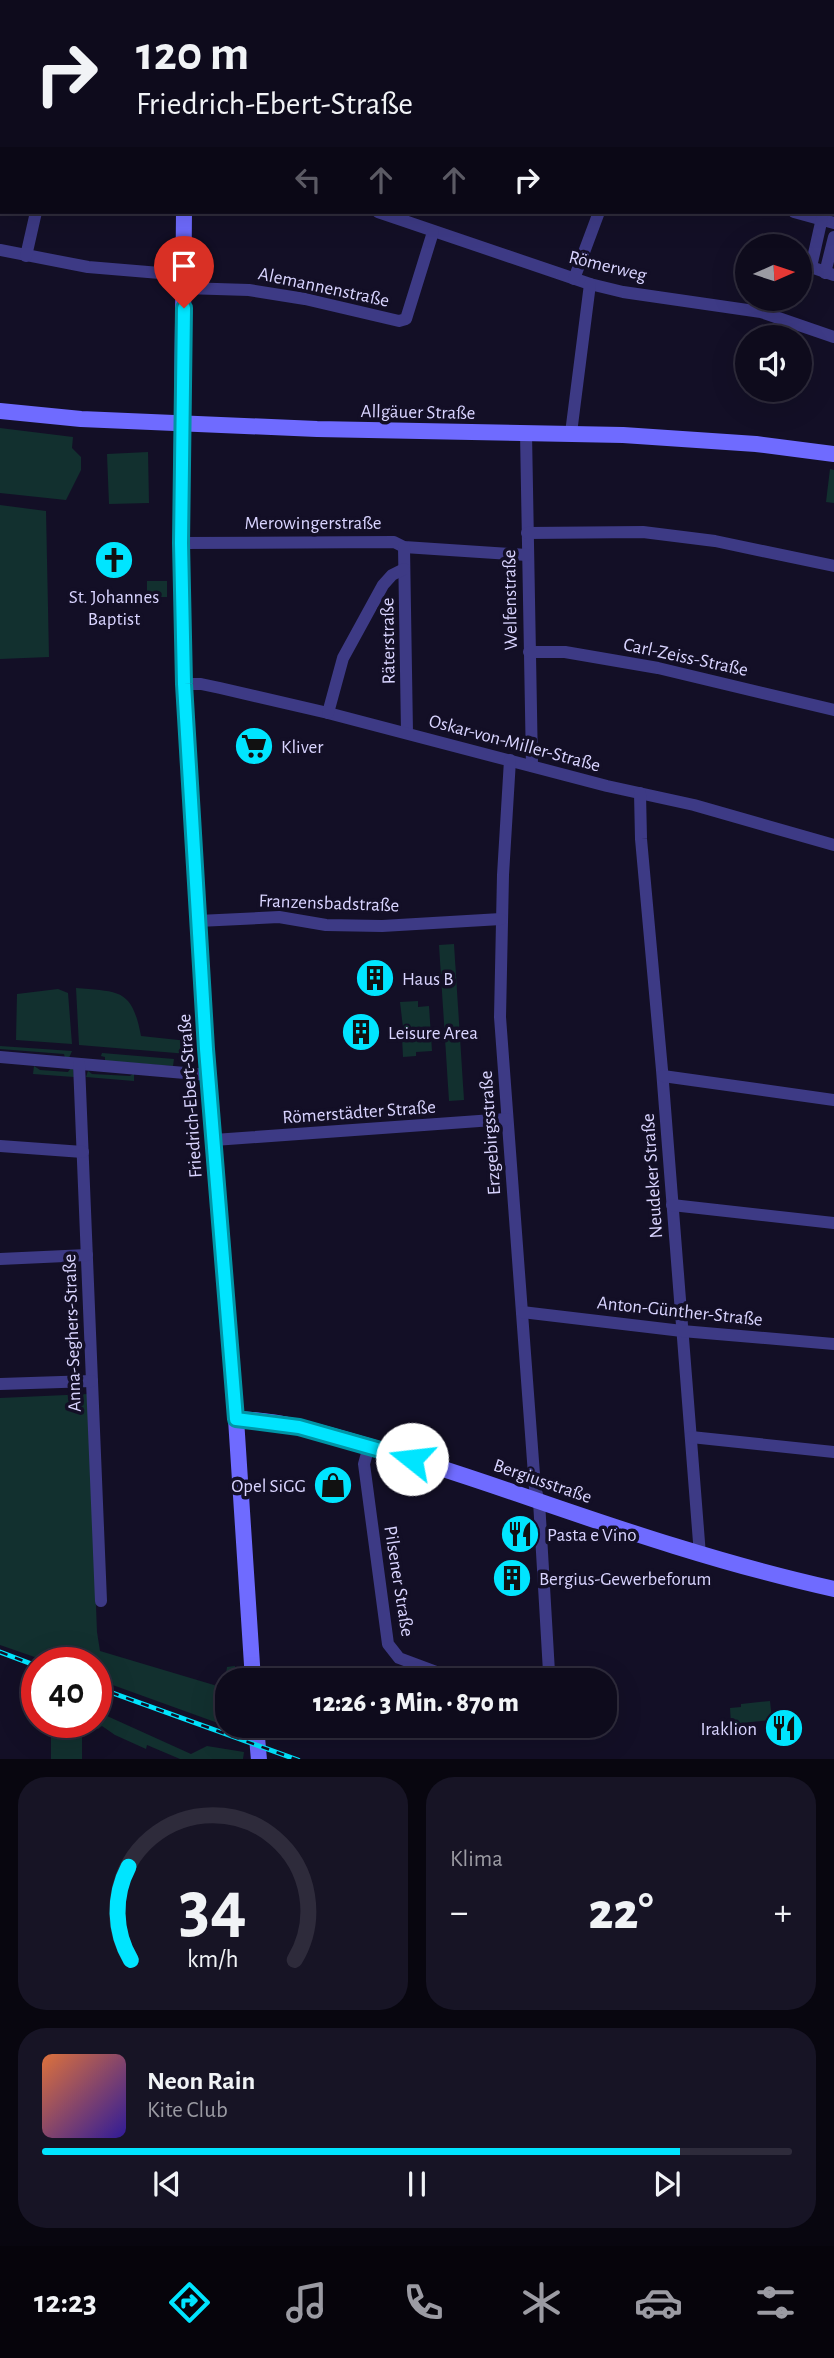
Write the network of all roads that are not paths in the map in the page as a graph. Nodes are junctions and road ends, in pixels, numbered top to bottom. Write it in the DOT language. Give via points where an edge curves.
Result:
graph roads {
  1 [pos="36,214"];
  2 [pos="184,214"];
  3 [pos="384,214"];
  4 [pos="598,214"];
  5 [pos="802,214"];
  6 [pos="828,221"];
  7 [pos="433,232"];
  8 [pos="834,237"];
  9 [pos="0,250"];
  10 [pos="26,256"];
  11 [pos="830,274"];
  12 [pos="575,279"];
  13 [pos="184,281"];
  14 [pos="590,285"];
  15 [pos="834,337"];
  16 [pos="0,411"];
  17 [pos="183,423"];
  18 [pos="526,433"];
  19 [pos="571,433"];
  20 [pos="834,454"];
  21 [pos="527,533"];
  22 [pos="181,543"];
  23 [pos="404,547"];
  24 [pos="527,555"];
  25 [pos="834,566"];
  26 [pos="404,569"];
  27 [pos="529,652"];
  28 [pos="184,684"];
  29 [pos="834,710"];
  30 [pos="328,713"];
  31 [pos="407,733"];
  32 [pos="510,760"];
  33 [pos="532,766"];
  34 [pos="640,793"];
  35 [pos="834,845"];
  36 [pos="501,919"];
  37 [pos="198,921"];
  38 [pos="0,1057"];
  39 [pos="79,1064"];
  40 [pos="208,1075"];
  41 [pos="663,1076"];
  42 [pos="834,1100"];
  43 [pos="507,1119"];
  44 [pos="214,1140"];
  45 [pos="0,1146"];
  46 [pos="83,1152"];
  47 [pos="672,1205"];
  48 [pos="834,1223"];
  49 [pos="87,1255"];
  50 [pos="0,1259"];
  51 [pos="522,1312"];
  52 [pos="682,1331"];
  53 [pos="834,1345"];
  54 [pos="92,1381"];
  55 [pos="0,1384"];
  56 [pos="236,1419"];
  57 [pos="691,1437"];
  58 [pos="369,1446"];
  59 [pos="834,1452"];
  60 [pos="539,1501"];
  61 [pos="701,1555"];
  62 [pos="834,1589"];
  63 [pos="101,1601"];
  64 [pos="252,1668"];
  65 [pos="426,1668"];
  66 [pos="549,1668"];
  67 [pos="257,1738"];
  68 [pos="259,1759"];
  1 -- 10 [label="street"];
  2 -- 13 [label="street, Friedrich-Ebert-Straße"];
  3 -- 7 [label="street, Römerweg"];
  4 -- 12 [label="street"];
  5 -- 6 [label="street"];
  6 -- 11 [label="street" via="811,267"];
  7 -- 12 [label="street, Römerweg"];
  7 -- 13 [label="street, Alemannenstraße" via="406,319 398,321 305,299"];
  8 -- 11 [label="street"];
  9 -- 10 [label="street"];
  10 -- 13 [label="street"];
  12 -- 14 [label="street, Römerweg"];
  13 -- 17 [label="street, Friedrich-Ebert-Straße"];
  14 -- 15 [label="street, Römerweg" via="761,312"];
  14 -- 19 [label="street"];
  16 -- 17 [label="street, Allgäuer Straße"];
  17 -- 18 [label="street, Allgäuer Straße"];
  17 -- 22 [label="street, Friedrich-Ebert-Straße"];
  18 -- 19 [label="street, Allgäuer Straße"];
  18 -- 21 [label="street, Welfenstraße"];
  19 -- 20 [label="street, Allgäuer Straße" via="729,442"];
  21 -- 24 [label="street, Welfenstraße"];
  21 -- 25 [label="street" via="642,532 715,541"];
  22 -- 23 [label="street, Merowingerstraße" via="394,542"];
  22 -- 28 [label="street, Friedrich-Ebert-Straße"];
  23 -- 24 [label="street, Merowingerstraße"];
  23 -- 26 [label="street, Räterstraße"];
  24 -- 27 [label="street, Welfenstraße"];
  26 -- 30 [label="street" via="383,585 343,658"];
  26 -- 31 [label="street, Räterstraße"];
  27 -- 29 [label="street, Carl-Zeiss-Straße" via="565,652 658,668"];
  27 -- 33 [label="street, Welfenstraße"];
  28 -- 30 [label="street, Oskar-von-Miller-Straße"];
  28 -- 37 [label="street, Friedrich-Ebert-Straße"];
  30 -- 31 [label="street, Oskar-von-Miller-Straße"];
  31 -- 32 [label="street, Oskar-von-Miller-Straße"];
  32 -- 33 [label="street, Oskar-von-Miller-Straße"];
  32 -- 36 [label="street, Erzgebirgsstraße"];
  33 -- 34 [label="street, Oskar-von-Miller-Straße"];
  34 -- 35 [label="street, Oskar-von-Miller-Straße"];
  34 -- 41 [label="street, Neudeker Straße"];
  36 -- 37 [label="street, Franzensbadstraße" via="382,926 279,918"];
  36 -- 43 [label="street, Erzgebirgsstraße" via="500,1017"];
  37 -- 40 [label="street, Friedrich-Ebert-Straße"];
  38 -- 39 [label="street"];
  39 -- 40 [label="street"];
  39 -- 46 [label="street, Anna-Seghers-Straße"];
  40 -- 44 [label="street, Friedrich-Ebert-Straße"];
  41 -- 42 [label="street"];
  41 -- 47 [label="street, Neudeker Straße"];
  43 -- 44 [label="street, Römerstädter Straße"];
  43 -- 51 [label="street, Erzgebirgsstraße"];
  44 -- 56 [label="street, Friedrich-Ebert-Straße"];
  45 -- 46 [label="street"];
  46 -- 49 [label="street, Anna-Seghers-Straße"];
  47 -- 48 [label="street"];
  47 -- 52 [label="street, Neudeker Straße"];
  49 -- 50 [label="street"];
  49 -- 54 [label="street, Anna-Seghers-Straße"];
  51 -- 52 [label="street, Anton-Günther-Straße"];
  51 -- 60 [label="street, Erzgebirgsstraße"];
  52 -- 53 [label="street, Anton-Günther-Straße"];
  52 -- 57 [label="street, Neudeker Straße"];
  54 -- 55 [label="street"];
  54 -- 63 [label="street, Anna-Seghers-Straße"];
  56 -- 58 [label="street, Bergiusstraße" via="299,1427"];
  56 -- 64 [label="street, Friedrich-Ebert-Straße"];
  57 -- 59 [label="street"];
  57 -- 61 [label="street, Neudeker Straße"];
  58 -- 60 [label="street, Bergiusstraße"];
  58 -- 65 [label="street, Pilsener Straße" via="364,1464 388,1644 399,1658"];
  60 -- 61 [label="street, Bergiusstraße"];
  60 -- 66 [label="street"];
  61 -- 62 [label="street, Bergiusstraße"];
  67 -- 68 [label="street"];
}
